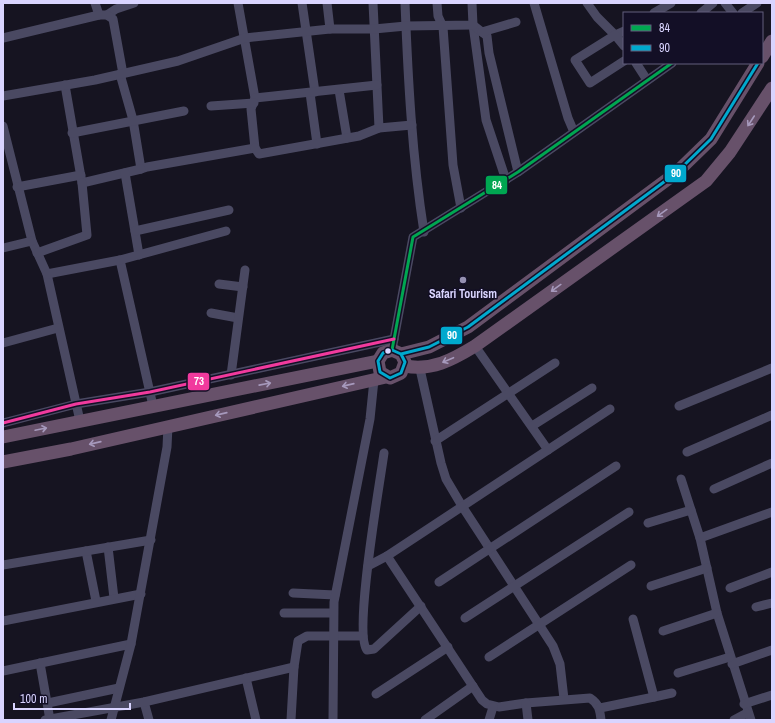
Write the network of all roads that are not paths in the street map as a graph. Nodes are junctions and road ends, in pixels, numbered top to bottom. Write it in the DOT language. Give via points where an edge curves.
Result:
graph roads {
  1 [pos="95,3"];
  2 [pos="134,3"];
  3 [pos="238,3"];
  4 [pos="302,3"];
  5 [pos="327,3"];
  6 [pos="373,3"];
  7 [pos="405,3"];
  8 [pos="437,3"];
  9 [pos="472,3"];
  10 [pos="534,3"];
  11 [pos="587,3"];
  12 [pos="713,3"];
  13 [pos="725,3"];
  14 [pos="757,3"];
  15 [pos="668,4"];
  16 [pos="656,12"];
  17 [pos="702,12"];
  18 [pos="731,12"];
  19 [pos="744,12"];
  20 [pos="103,15"];
  21 [pos="516,22"];
  22 [pos="473,25"];
  23 [pos="406,26"];
  24 [pos="443,27"];
  25 [pos="330,29"];
  26 [pos="374,29"];
  27 [pos="307,30"];
  28 [pos="623,31"];
  29 [pos="482,32"];
  30 [pos="616,36"];
  31 [pos="3,38"];
  32 [pos="245,38"];
  33 [pos="772,41"];
  34 [pos="623,45"];
  35 [pos="763,55"];
  36 [pos="623,62"];
  37 [pos="637,64"];
  38 [pos="671,64"];
  39 [pos="757,64"];
  40 [pos="122,74"];
  41 [pos="647,80"];
  42 [pos="65,85"];
  43 [pos="377,86"];
  44 [pos="772,88"];
  45 [pos="339,90"];
  46 [pos="312,93"];
  47 [pos="3,96"];
  48 [pos="254,101"];
  49 [pos="211,106"];
  50 [pos="184,111"];
  51 [pos="133,120"];
  52 [pos="412,125"];
  53 [pos="3,126"];
  54 [pos="379,128"];
  55 [pos="574,132"];
  56 [pos="72,133"];
  57 [pos="347,138"];
  58 [pos="316,144"];
  59 [pos="255,148"];
  60 [pos="141,169"];
  61 [pos="518,172"];
  62 [pos="125,173"];
  63 [pos="81,179"];
  64 [pos="506,180"];
  65 [pos="17,187"];
  66 [pos="461,208"];
  67 [pos="228,210"];
  68 [pos="135,231"];
  69 [pos="226,231"];
  70 [pos="424,232"];
  71 [pos="32,242"];
  72 [pos="3,248"];
  73 [pos="37,252"];
  74 [pos="139,255"];
  75 [pos="120,260"];
  76 [pos="245,270"];
  77 [pos="47,274"];
  78 [pos="219,284"];
  79 [pos="242,287"];
  80 [pos="211,313"];
  81 [pos="238,318"];
  82 [pos="58,328"];
  83 [pos="3,343"];
  84 [pos="475,346"];
  85 [pos="398,353"];
  86 [pos="378,361"];
  87 [pos="555,363"];
  88 [pos="772,368"];
  89 [pos="420,369"];
  90 [pos="230,375"];
  91 [pos="380,378"];
  92 [pos="592,388"];
  93 [pos="150,392"];
  94 [pos="509,394"];
  95 [pos="76,404"];
  96 [pos="153,406"];
  97 [pos="679,406"];
  98 [pos="610,409"];
  99 [pos="772,415"];
  100 [pos="80,421"];
  101 [pos="3,423"];
  102 [pos="168,426"];
  103 [pos="532,426"];
  104 [pos="4,433"];
  105 [pos="436,441"];
  106 [pos="548,450"];
  107 [pos="687,452"];
  108 [pos="384,453"];
  109 [pos="3,462"];
  110 [pos="772,463"];
  111 [pos="616,466"];
  112 [pos="681,479"];
  113 [pos="714,489"];
  114 [pos="462,506"];
  115 [pos="691,510"];
  116 [pos="629,512"];
  117 [pos="772,512"];
  118 [pos="648,523"];
  119 [pos="700,538"];
  120 [pos="151,540"];
  121 [pos="108,547"];
  122 [pos="490,548"];
  123 [pos="86,551"];
  124 [pos="387,556"];
  125 [pos="3,565"];
  126 [pos="632,565"];
  127 [pos="368,566"];
  128 [pos="707,568"];
  129 [pos="772,572"];
  130 [pos="438,582"];
  131 [pos="515,586"];
  132 [pos="651,586"];
  133 [pos="730,588"];
  134 [pos="292,593"];
  135 [pos="141,594"];
  136 [pos="335,595"];
  137 [pos="114,598"];
  138 [pos="96,602"];
  139 [pos="772,603"];
  140 [pos="421,606"];
  141 [pos="756,607"];
  142 [pos="284,613"];
  143 [pos="333,613"];
  144 [pos="717,613"];
  145 [pos="465,618"];
  146 [pos="633,619"];
  147 [pos="3,621"];
  148 [pos="539,623"];
  149 [pos="663,631"];
  150 [pos="332,635"];
  151 [pos="363,636"];
  152 [pos="131,644"];
  153 [pos="448,647"];
  154 [pos="772,650"];
  155 [pos="489,656"];
  156 [pos="731,660"];
  157 [pos="40,663"];
  158 [pos="294,667"];
  159 [pos="3,671"];
  160 [pos="678,673"];
  161 [pos="246,678"];
  162 [pos="473,686"];
  163 [pos="120,688"];
  164 [pos="672,693"];
  165 [pos="376,694"];
  166 [pos="772,695"];
  167 [pos="654,697"];
  168 [pos="564,699"];
  169 [pos="144,702"];
  170 [pos="48,703"];
  171 [pos="526,703"];
  172 [pos="115,707"];
  173 [pos="493,707"];
  174 [pos="600,708"];
  175 [pos="748,712"];
  176 [pos="49,720"];
  177 [pos="111,720"];
  178 [pos="149,720"];
  179 [pos="256,720"];
  180 [pos="291,720"];
  181 [pos="333,720"];
  182 [pos="425,720"];
  183 [pos="489,720"];
  184 [pos="528,720"];
  185 [pos="601,720"];
  186 [pos="734,720"];
  1 -- 20 [label="street"];
  2 -- 20 [label="street"];
  3 -- 32 [label="street"];
  4 -- 27 [label="street"];
  5 -- 25 [label="street"];
  6 -- 26 [label="street"];
  7 -- 23 [label="street"];
  8 -- 24 [label="street" via="438,16"];
  9 -- 22 [label="street"];
  10 -- 55 [label="street"];
  11 -- 30 [label="street" via="596,17"];
  12 -- 17 [label="street"];
  13 -- 18 [label="street"];
  14 -- 19 [label="street"];
  15 -- 16 [label="street"];
  20 -- 31 [label="street"];
  20 -- 40 [label="street" via="113,19"];
  21 -- 29 [label="street"];
  22 -- 24 [label="street"];
  22 -- 29 [label="street"];
  22 -- 64 [label="street" via="486,120"];
  23 -- 24 [label="street"];
  23 -- 26 [label="street"];
  23 -- 52 [label="street"];
  24 -- 66 [label="street" via="453,165"];
  25 -- 26 [label="street"];
  25 -- 27 [label="street"];
  26 -- 43 [label="street"];
  27 -- 32 [label="street"];
  27 -- 46 [label="street"];
  28 -- 30 [label="street"];
  29 -- 61 [label="street" via="487,36"];
  30 -- 34 [label="street"];
  30 -- 36 [label="street" via="575,60 590,83"];
  32 -- 40 [label="street" via="178,61"];
  32 -- 48 [label="street"];
  33 -- 35 [label="highway"];
  37 -- 41 [label="street"];
  38 -- 41 [label="street"];
  39 -- 85 [label="highway" via="711,139 676,173 468,327 429,347"];
  40 -- 42 [label="street"];
  40 -- 51 [label="street"];
  41 -- 55 [label="street"];
  42 -- 47 [label="street"];
  42 -- 56 [label="street"];
  43 -- 45 [label="street"];
  43 -- 54 [label="street"];
  44 -- 84 [label="highway, one-way" via="730,152 706,181"];
  45 -- 46 [label="street"];
  45 -- 57 [label="street"];
  46 -- 48 [label="street"];
  46 -- 58 [label="street"];
  48 -- 49 [label="street"];
  48 -- 59 [label="street" via="251,108"];
  50 -- 51 [label="street"];
  51 -- 56 [label="street"];
  51 -- 60 [label="street"];
  52 -- 54 [label="street"];
  52 -- 70 [label="street"];
  53 -- 65 [label="street"];
  54 -- 57 [label="street"];
  55 -- 61 [label="street"];
  56 -- 63 [label="street"];
  57 -- 58 [label="street"];
  58 -- 59 [label="street" via="259,154"];
  59 -- 60 [label="street"];
  60 -- 62 [label="street"];
  61 -- 64 [label="street"];
  62 -- 63 [label="street"];
  62 -- 68 [label="street"];
  63 -- 65 [label="street"];
  63 -- 73 [label="street" via="87,235"];
  64 -- 66 [label="street"];
  65 -- 71 [label="street"];
  66 -- 70 [label="street"];
  67 -- 68 [label="street"];
  68 -- 74 [label="street"];
  69 -- 74 [label="street"];
  70 -- 85 [label="street" via="413,238"];
  71 -- 72 [label="street"];
  71 -- 73 [label="street"];
  73 -- 77 [label="street"];
  74 -- 75 [label="street"];
  75 -- 77 [label="street"];
  75 -- 93 [label="street"];
  76 -- 79 [label="street"];
  77 -- 82 [label="street"];
  78 -- 79 [label="street"];
  79 -- 81 [label="street"];
  80 -- 81 [label="street"];
  81 -- 90 [label="street"];
  82 -- 83 [label="street"];
  82 -- 95 [label="street"];
  84 -- 89 [label="highway, one-way" via="450,360"];
  84 -- 94 [label="street"];
  85 -- 86 [label="highway" via="383,353"];
  85 -- 89 [label="highway"];
  85 -- 90 [label="street"];
  85 -- 91 [label="highway" via="398,376"];
  86 -- 91 [label="highway"];
  96 -- 86 [label="highway, one-way"];
  87 -- 94 [label="street"];
  88 -- 97 [label="street"];
  89 -- 105 [label="street"];
  90 -- 93 [label="street"];
  91 -- 102 [label="highway, one-way"];
  91 -- 136 [label="street"];
  92 -- 103 [label="street"];
  93 -- 95 [label="street"];
  93 -- 96 [label="street"];
  94 -- 103 [label="street"];
  94 -- 105 [label="street"];
  95 -- 100 [label="street"];
  95 -- 101 [label="street"];
  96 -- 100 [label="highway"];
  98 -- 106 [label="street"];
  99 -- 107 [label="street"];
  104 -- 100 [label="highway, one-way"];
  102 -- 109 [label="highway, one-way"];
  102 -- 120 [label="street" via="167,447"];
  103 -- 106 [label="street"];
  105 -- 114 [label="street" via="446,479"];
  106 -- 114 [label="street"];
  108 -- 127 [label="street"];
  110 -- 113 [label="street"];
  111 -- 122 [label="street"];
  112 -- 115 [label="street"];
  114 -- 122 [label="street"];
  114 -- 124 [label="street"];
  115 -- 118 [label="street"];
  115 -- 119 [label="street"];
  116 -- 131 [label="street"];
  117 -- 119 [label="street"];
  119 -- 128 [label="street"];
  120 -- 121 [label="street"];
  120 -- 135 [label="street"];
  121 -- 123 [label="street"];
  121 -- 137 [label="street"];
  122 -- 130 [label="street"];
  122 -- 131 [label="street"];
  123 -- 125 [label="street"];
  123 -- 138 [label="street"];
  124 -- 127 [label="street"];
  124 -- 140 [label="street"];
  126 -- 148 [label="street"];
  127 -- 151 [label="street"];
  128 -- 132 [label="street"];
  128 -- 144 [label="street"];
  129 -- 133 [label="street"];
  131 -- 145 [label="street"];
  131 -- 148 [label="street"];
  134 -- 136 [label="street"];
  135 -- 137 [label="street"];
  135 -- 152 [label="street"];
  136 -- 143 [label="street"];
  137 -- 138 [label="street"];
  138 -- 147 [label="street"];
  139 -- 141 [label="street"];
  140 -- 151 [label="street" via="372,650 365,648"];
  140 -- 153 [label="street"];
  142 -- 143 [label="street"];
  143 -- 150 [label="street"];
  144 -- 149 [label="street"];
  144 -- 156 [label="street"];
  146 -- 167 [label="street"];
  148 -- 155 [label="street"];
  148 -- 168 [label="street" via="557,655"];
  150 -- 151 [label="street"];
  150 -- 158 [label="street" via="302,637 296,647"];
  150 -- 181 [label="street"];
  152 -- 157 [label="street"];
  152 -- 163 [label="street"];
  153 -- 162 [label="street"];
  153 -- 165 [label="street"];
  154 -- 156 [label="street"];
  156 -- 160 [label="street"];
  156 -- 175 [label="street"];
  157 -- 159 [label="street"];
  157 -- 170 [label="street"];
  158 -- 161 [label="street"];
  158 -- 180 [label="street"];
  161 -- 169 [label="street"];
  161 -- 179 [label="street"];
  162 -- 173 [label="street" via="482,700"];
  162 -- 182 [label="street"];
  163 -- 170 [label="street"];
  163 -- 172 [label="street"];
  164 -- 167 [label="street"];
  166 -- 175 [label="street"];
  167 -- 174 [label="street"];
  168 -- 171 [label="street"];
  168 -- 174 [label="street" via="590,698"];
  169 -- 172 [label="street"];
  169 -- 178 [label="street"];
  170 -- 176 [label="street"];
  171 -- 173 [label="street"];
  171 -- 184 [label="street"];
  172 -- 176 [label="street"];
  172 -- 177 [label="street"];
  173 -- 183 [label="street"];
  174 -- 185 [label="street"];
  175 -- 186 [label="street"];
}
